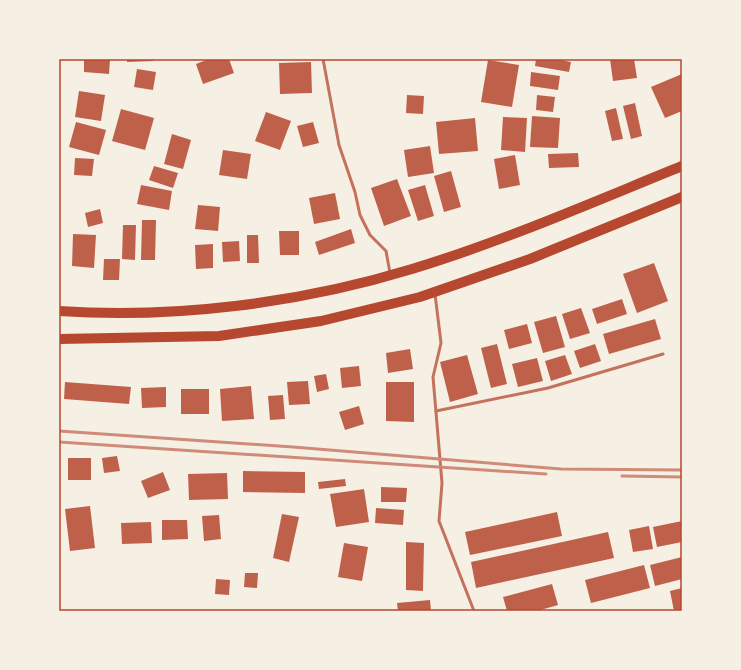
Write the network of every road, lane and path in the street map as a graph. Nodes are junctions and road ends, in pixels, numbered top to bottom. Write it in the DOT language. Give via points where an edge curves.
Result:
graph roads {
  1 [pos="323,59"];
  2 [pos="682,166"];
  3 [pos="682,197"];
  4 [pos="390,275"];
  5 [pos="434,292"];
  6 [pos="59,311"];
  7 [pos="59,339"];
  8 [pos="663,354"];
  9 [pos="436,411"];
  10 [pos="474,611"];
  1 -- 4 [label="lane" via="339,145 360,215 370,235 386,251"];
  2 -- 4 [label="main road" via="520,232"];
  3 -- 5 [label="main road" via="530,259"];
  4 -- 6 [label="main road" via="316,293 217,308 176,312"];
  5 -- 7 [label="main road" via="321,322 219,336"];
  5 -- 9 [label="lane" via="441,343 433,377"];
  8 -- 9 [label="lane" via="548,388"];
  9 -- 10 [label="lane" via="442,483 439,522"];
}
